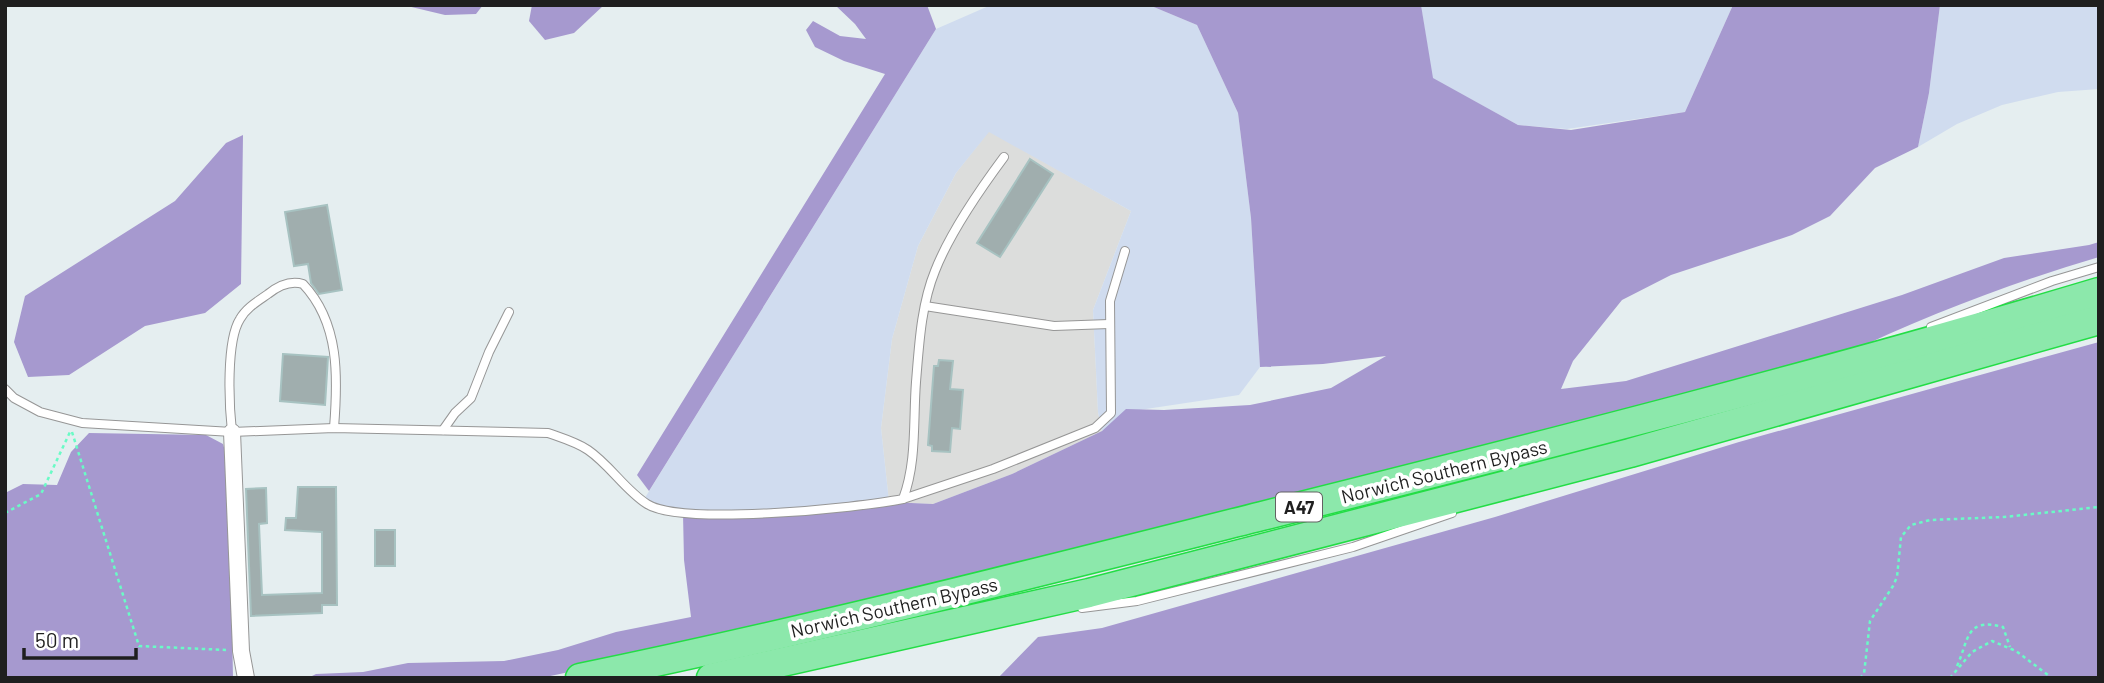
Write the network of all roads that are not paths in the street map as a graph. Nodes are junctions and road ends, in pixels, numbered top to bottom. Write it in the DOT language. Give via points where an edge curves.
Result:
graph roads {
  1 [pos="1004,157"];
  2 [pos="1125,251"];
  3 [pos="2099,267"];
  4 [pos="2099,292"];
  5 [pos="925,306"];
  6 [pos="509,312"];
  7 [pos="2099,320"];
  8 [pos="1110,324"];
  9 [pos="1928,328"];
  10 [pos="1902,337"];
  11 [pos="1846,367"];
  12 [pos="5,389"];
  13 [pos="334,428"];
  14 [pos="443,430"];
  15 [pos="232,432"];
  16 [pos="1630,453"];
  17 [pos="1499,497"];
  18 [pos="903,499"];
  19 [pos="1460,510"];
  20 [pos="1078,608"];
  21 [pos="1064,610"];
  22 [pos="982,617"];
  23 [pos="246,678"];
  24 [pos="580,678"];
  25 [pos="711,678"];
  1 -- 5 [label="lane" via="934,272"];
  2 -- 8 [label="lane" via="1110,301"];
  3 -- 9 [label="lane"];
  4 -- 11 [label="highway, Norwich Southern Bypass / A47"];
  5 -- 8 [label="lane" via="1055,326"];
  5 -- 18 [label="lane" via="912,460"];
  6 -- 14 [label="lane" via="471,398"];
  7 -- 16 [label="highway, Norwich Southern Bypass / A47"];
  8 -- 18 [label="lane" via="1111,413 1094,428"];
  10 -- 11 [label="lane"];
  11 -- 24 [label="highway, Norwich Southern Bypass / A47" via="924,601"];
  12 -- 15 [label="lane" via="40,412 82,423"];
  13 -- 14 [label="lane"];
  13 -- 15 [label="lane"];
  13 -- 15 [label="lane" via="335,355 322,309 303,284 294,282 271,291 238,321 231,368"];
  14 -- 18 [label="lane" via="548,433 571,441 589,451 634,494 664,512 755,513"];
  15 -- 23 [label="street"];
  16 -- 17 [label="lane"];
  16 -- 22 [label="highway, Norwich Southern Bypass / A47"];
  19 -- 20 [label="lane" via="1341,550 1137,601"];
  21 -- 22 [label="lane"];
  22 -- 25 [label="highway, Norwich Southern Bypass / A47"];
}
